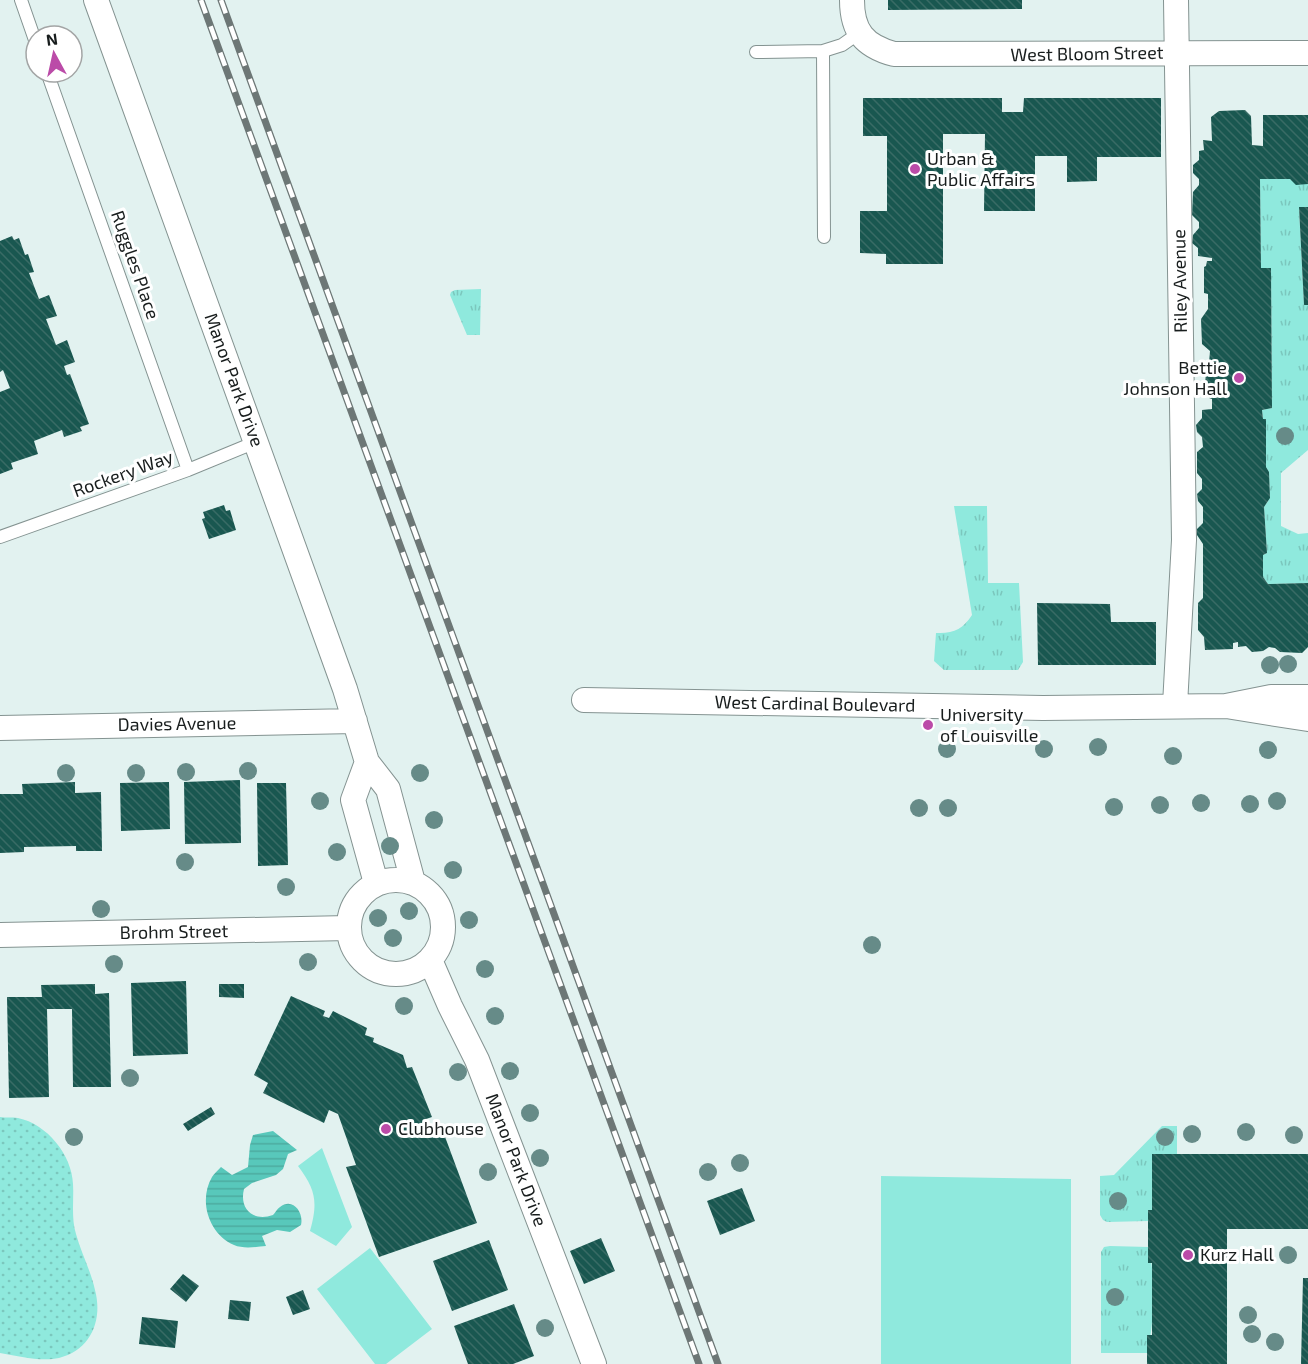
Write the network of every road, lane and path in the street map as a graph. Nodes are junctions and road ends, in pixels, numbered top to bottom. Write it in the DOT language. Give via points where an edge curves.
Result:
graph roads {
  1 [pos="21,0"];
  2 [pos="96,0"];
  3 [pos="852,0"];
  4 [pos="1176,0"];
  5 [pos="29,24"];
  6 [pos="864,38"];
  7 [pos="822,51"];
  8 [pos="756,52"];
  9 [pos="1176,52"];
  10 [pos="1308,53"];
  11 [pos="51,84"];
  12 [pos="824,237"];
  13 [pos="256,442"];
  14 [pos="188,470"];
  15 [pos="0,537"];
  16 [pos="1308,697"];
  17 [pos="584,700"];
  18 [pos="1175,705"];
  19 [pos="1226,706"];
  20 [pos="1308,719"];
  21 [pos="355,720"];
  22 [pos="0,728"];
  23 [pos="367,762"];
  24 [pos="413,882"];
  25 [pos="376,883"];
  26 [pos="348,928"];
  27 [pos="0,935"];
  28 [pos="430,960"];
  29 [pos="594,1364"];
  1 -- 5 [label="lane"];
  2 -- 13 [label="street, Manor Park Drive"];
  3 -- 6 [label="street" via="852,11"];
  4 -- 9 [label="street, Riley Avenue"];
  6 -- 7 [label="lane"];
  6 -- 9 [label="street, West Bloom Street" via="881,51 908,56"];
  7 -- 8 [label="lane"];
  7 -- 12 [label="lane"];
  9 -- 10 [label="street, West Bloom Street"];
  9 -- 18 [label="street, Riley Avenue" via="1184,540"];
  11 -- 14 [label="lane, Ruggles Place"];
  13 -- 14 [label="lane, Rockery Way"];
  13 -- 21 [label="street, Manor Park Drive"];
  14 -- 15 [label="lane, Rockery Way"];
  16 -- 19 [label="street, West Cardinal Boulevard" via="1270,697"];
  17 -- 18 [label="street, West Cardinal Boulevard" via="1043,708"];
  18 -- 19 [label="street, West Cardinal Boulevard"];
  19 -- 20 [label="street, West Cardinal Boulevard"];
  21 -- 22 [label="street, Davies Avenue"];
  21 -- 23 [label="street, Manor Park Drive"];
  23 -- 24 [label="street, Manor Park Drive" via="388,789"];
  23 -- 25 [label="street" via="353,801"];
  24 -- 25 [label="street" via="395,879"];
  24 -- 28 [label="street" via="429,892 439,907 443,925 441,944"];
  25 -- 26 [label="street" via="361,894 351,910"];
  26 -- 27 [label="street, Brohm Street"];
  26 -- 28 [label="street" via="352,946 363,962 379,971 397,974 415,970"];
  28 -- 29 [label="street, Manor Park Drive" via="477,1060"];
}
